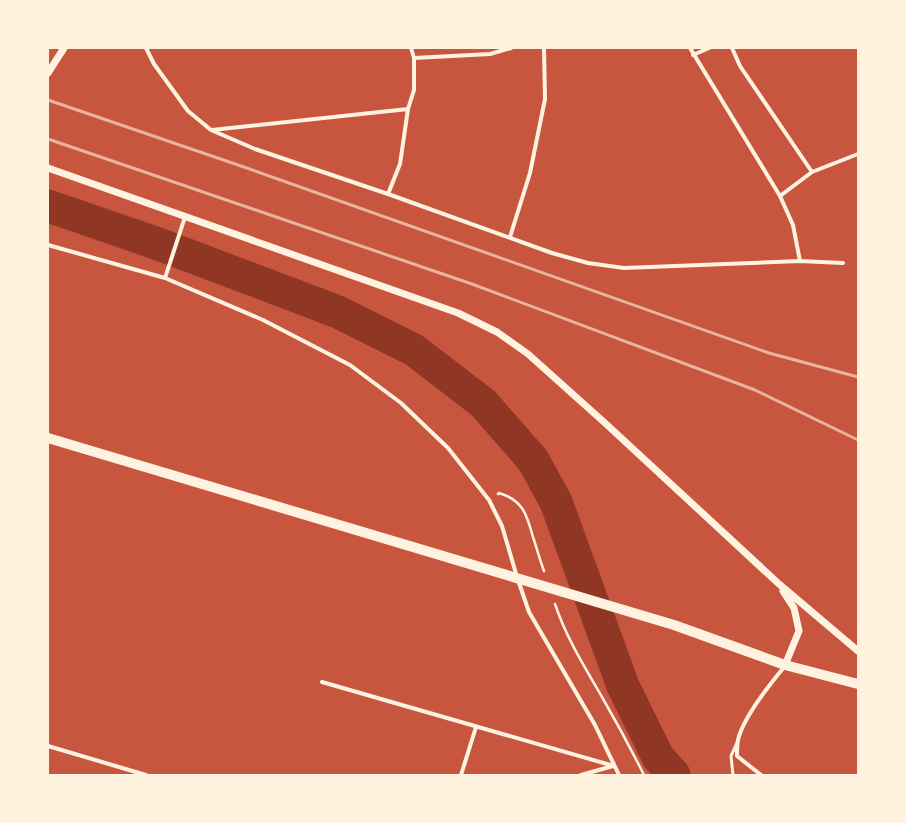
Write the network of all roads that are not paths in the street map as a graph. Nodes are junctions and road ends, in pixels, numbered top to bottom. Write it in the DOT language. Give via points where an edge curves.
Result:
graph roads {
  1 [pos="64,48"];
  2 [pos="146,48"];
  3 [pos="411,48"];
  4 [pos="512,48"];
  5 [pos="544,48"];
  6 [pos="690,48"];
  7 [pos="708,48"];
  8 [pos="732,48"];
  9 [pos="693,55"];
  10 [pos="414,58"];
  11 [pos="48,73"];
  12 [pos="408,109"];
  13 [pos="211,130"];
  14 [pos="858,154"];
  15 [pos="48,168"];
  16 [pos="810,174"];
  17 [pos="388,194"];
  18 [pos="780,196"];
  19 [pos="185,217"];
  20 [pos="510,237"];
  21 [pos="48,245"];
  22 [pos="800,261"];
  23 [pos="843,263"];
  24 [pos="166,278"];
  25 [pos="48,438"];
  26 [pos="517,577"];
  27 [pos="779,584"];
  28 [pos="858,651"];
  29 [pos="785,665"];
  30 [pos="322,682"];
  31 [pos="858,684"];
  32 [pos="476,727"];
  33 [pos="737,741"];
  34 [pos="48,746"];
  35 [pos="614,766"];
  36 [pos="146,775"];
  37 [pos="461,775"];
  38 [pos="581,775"];
  39 [pos="619,775"];
  40 [pos="733,775"];
  41 [pos="761,775"];
  1 -- 11 [label="street"];
  2 -- 13 [label="street" via="154,64 188,111"];
  3 -- 10 [label="street"];
  4 -- 10 [label="street" via="490,54"];
  5 -- 20 [label="street" via="545,99 530,173"];
  6 -- 9 [label="street"];
  7 -- 9 [label="street"];
  8 -- 16 [label="street" via="740,66"];
  9 -- 18 [label="street"];
  10 -- 12 [label="street" via="414,90"];
  12 -- 13 [label="street"];
  12 -- 17 [label="street" via="400,164"];
  13 -- 17 [label="street" via="255,149"];
  14 -- 16 [label="street"];
  15 -- 19 [label="street"];
  16 -- 18 [label="street"];
  17 -- 20 [label="street"];
  18 -- 22 [label="street" via="793,225"];
  19 -- 24 [label="street"];
  19 -- 27 [label="street" via="458,313 496,332 528,354"];
  20 -- 22 [label="street" via="588,263 624,268"];
  21 -- 24 [label="street"];
  22 -- 23 [label="street"];
  24 -- 26 [label="street" via="263,320 350,366 401,403 448,448 489,500 502,526"];
  25 -- 26 [label="main road"];
  26 -- 29 [label="main road" via="674,625"];
  26 -- 35 [label="street" via="529,612 595,725"];
  27 -- 28 [label="street"];
  27 -- 29 [label="street" via="794,608 800,631"];
  29 -- 31 [label="main road"];
  29 -- 33 [label="street" via="761,697"];
  30 -- 32 [label="street"];
  32 -- 35 [label="street"];
  32 -- 37 [label="street"];
  33 -- 40 [label="lane" via="731,756"];
  33 -- 41 [label="street" via="738,756"];
  34 -- 36 [label="street"];
  35 -- 38 [label="street"];
  35 -- 39 [label="street"];
}
